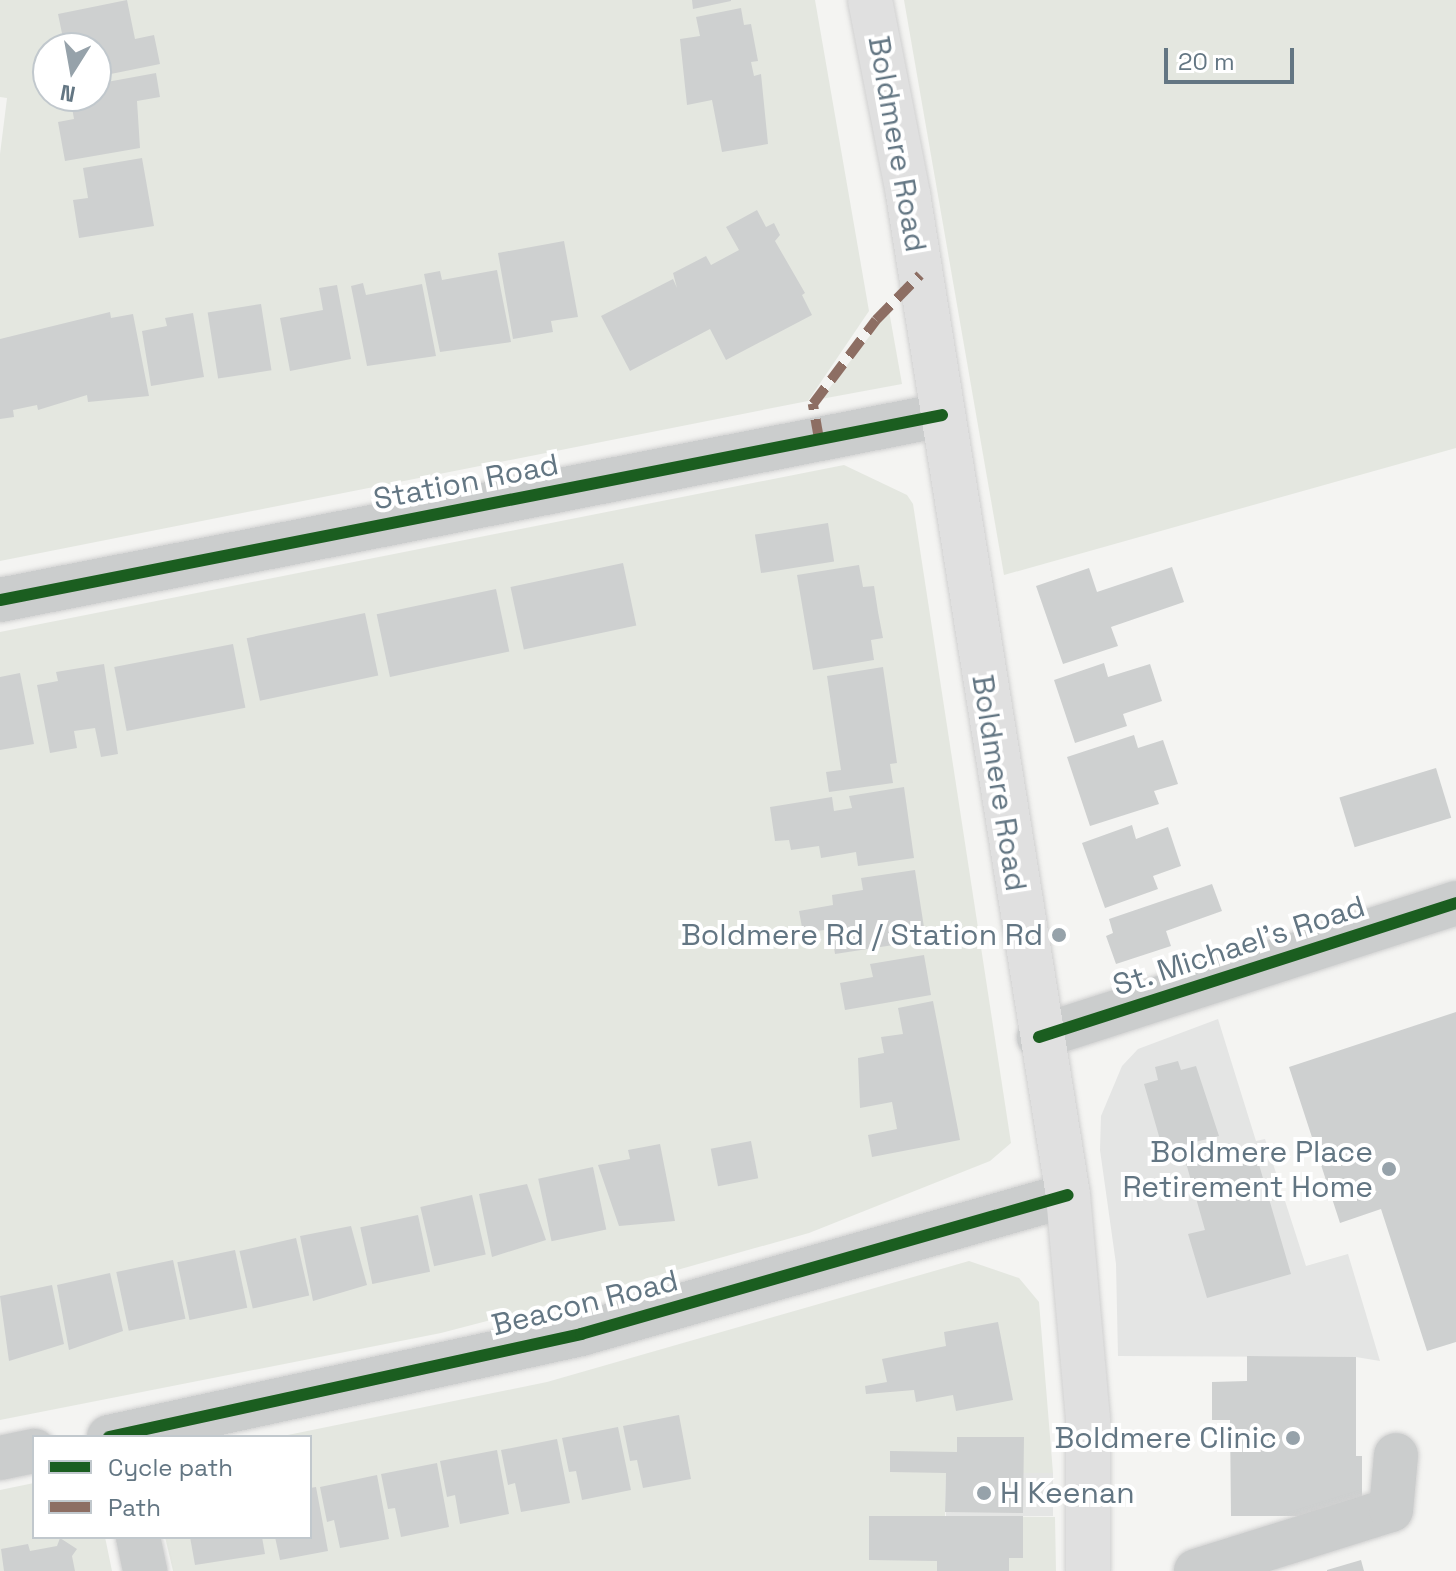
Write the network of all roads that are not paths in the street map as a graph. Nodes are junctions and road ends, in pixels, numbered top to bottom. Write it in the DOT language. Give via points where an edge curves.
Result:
graph roads {
  1 [pos="870,0"];
  2 [pos="942,415"];
  3 [pos="0,600"];
  4 [pos="1456,903"];
  5 [pos="1039,1037"];
  6 [pos="1068,1195"];
  7 [pos="123,1435"];
  8 [pos="32,1451"];
  9 [pos="1396,1455"];
  10 [pos="0,1458"];
  11 [pos="138,1539"];
  12 [pos="145,1571"];
  13 [pos="1088,1571"];
  14 [pos="1196,1571"];
  1 -- 2 [label="main road, Boldmere Road"];
  2 -- 3 [label="street, Station Road"];
  2 -- 5 [label="main road, Boldmere Road"];
  4 -- 5 [label="street, St. Michael's Road"];
  5 -- 6 [label="main road, Boldmere Road"];
  6 -- 7 [label="street, Beacon Road" via="581,1334"];
  6 -- 13 [label="main road, Boldmere Road" via="1088,1418"];
  8 -- 10 [label="street"];
  9 -- 14 [label="street" via="1391,1510"];
  11 -- 12 [label="street"];
}
